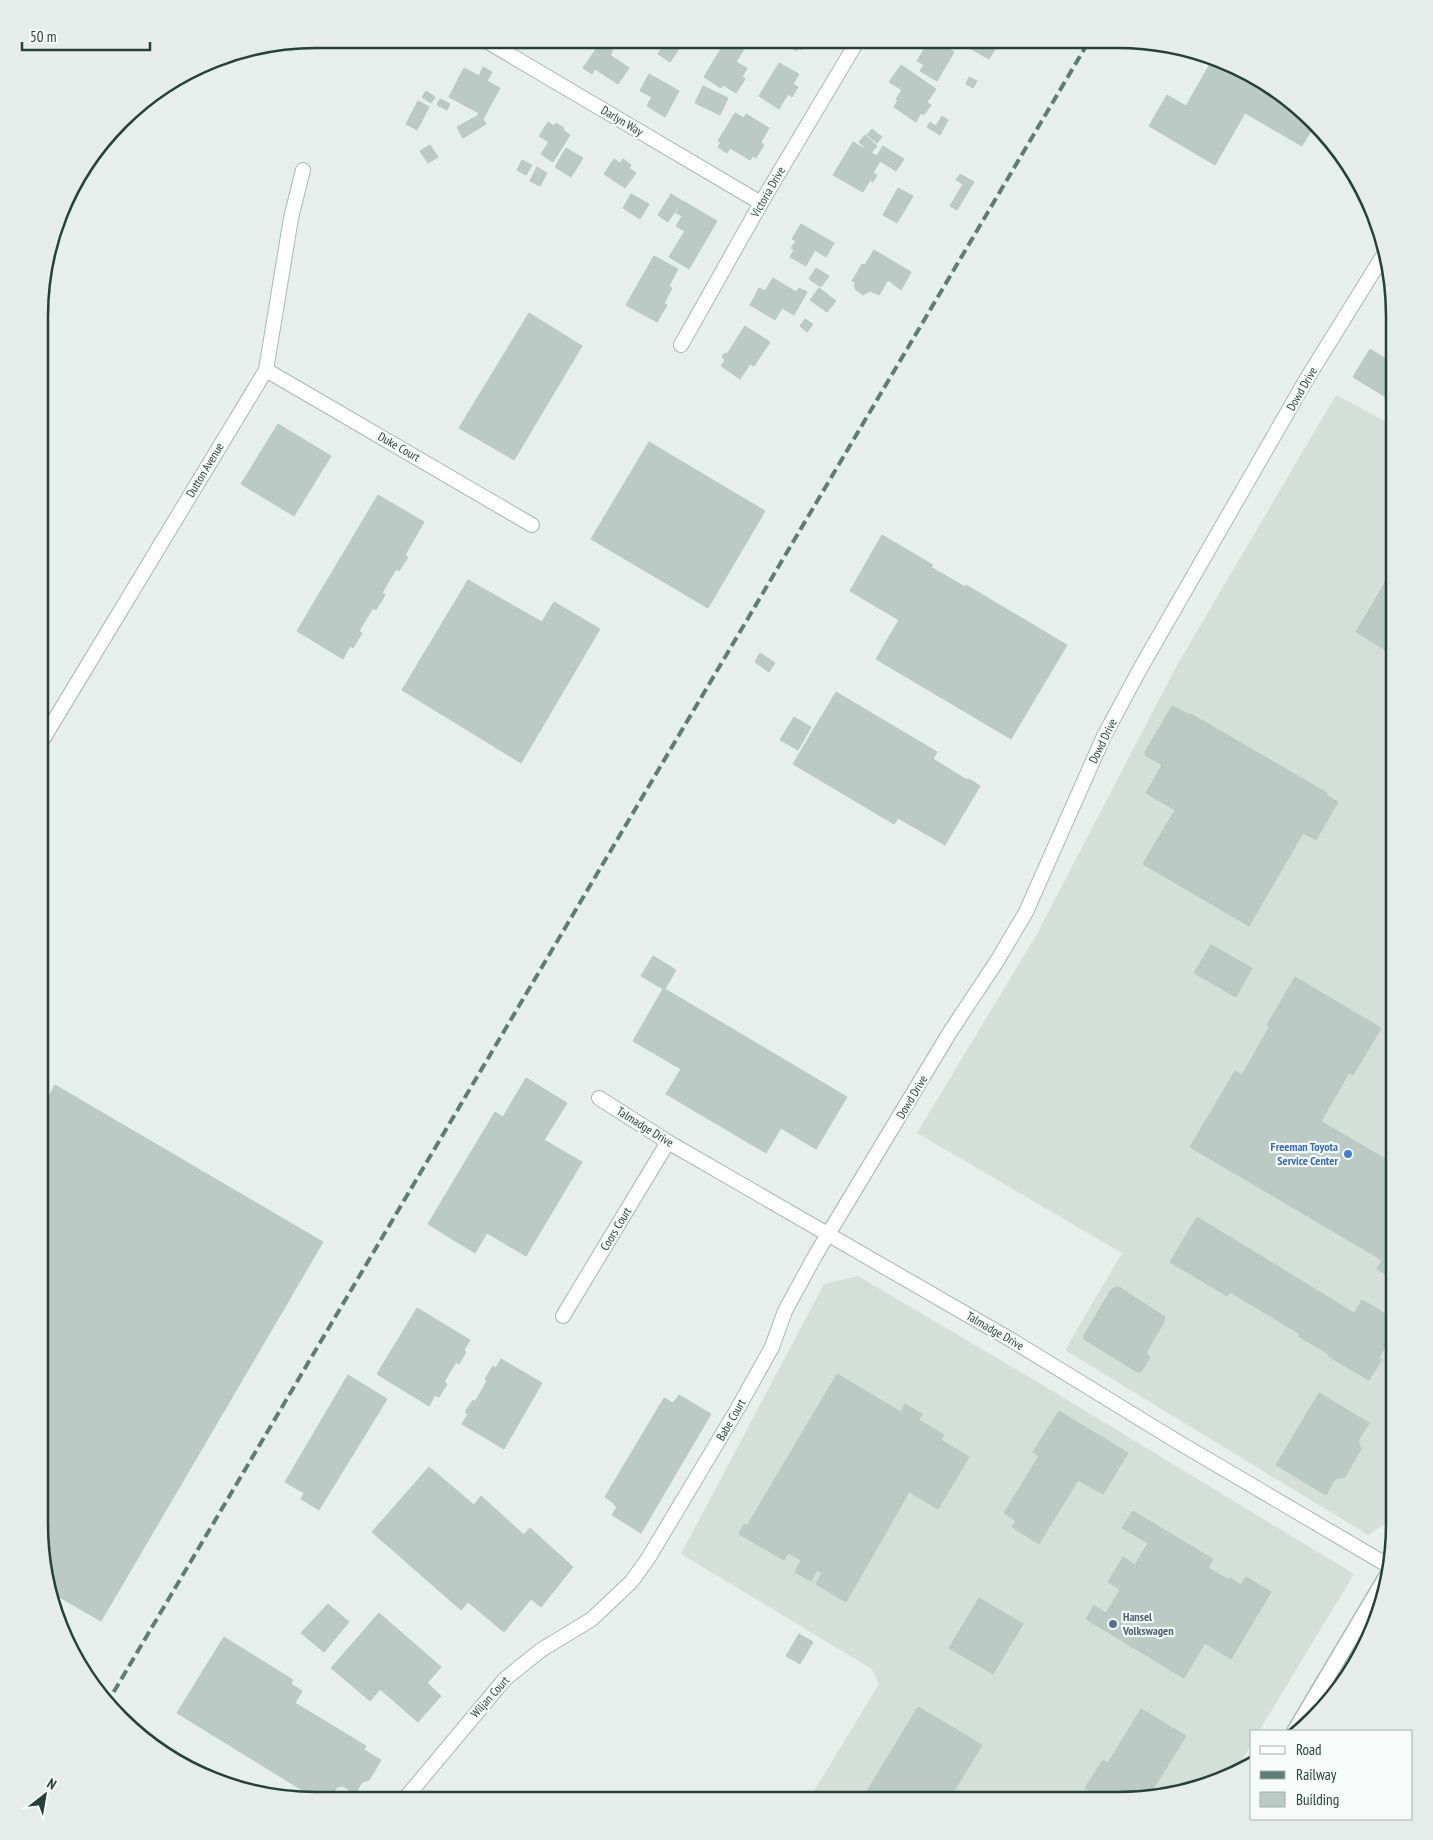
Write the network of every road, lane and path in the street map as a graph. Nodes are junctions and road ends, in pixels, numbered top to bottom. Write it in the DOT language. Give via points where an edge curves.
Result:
graph roads {
  1 [pos="497,47"];
  2 [pos="854,47"];
  3 [pos="303,170"];
  4 [pos="761,203"];
  5 [pos="1380,261"];
  6 [pos="681,345"];
  7 [pos="266,370"];
  8 [pos="532,525"];
  9 [pos="48,731"];
  10 [pos="599,1098"];
  11 [pos="668,1142"];
  12 [pos="828,1236"];
  13 [pos="563,1316"];
  14 [pos="1383,1562"];
  15 [pos="618,1594"];
  16 [pos="1376,1595"];
  17 [pos="1303,1718"];
  18 [pos="410,1793"];
  1 -- 4 [label="street, Darlyn Way"];
  2 -- 4 [label="street, Victoria Drive"];
  3 -- 7 [label="street, Dutton Avenue" via="291,218"];
  4 -- 6 [label="street, Victoria Drive"];
  5 -- 12 [label="street, Dowd Drive" via="1306,380 1136,677 1104,736 1026,912"];
  7 -- 8 [label="street, Duke Court"];
  7 -- 9 [label="street, Dutton Avenue"];
  10 -- 11 [label="street, Talmadge Drive"];
  11 -- 12 [label="street, Talmadge Drive"];
  11 -- 13 [label="street, Coors Court"];
  12 -- 14 [label="street, Talmadge Drive" via="1013,1341"];
  12 -- 15 [label="street, Babe Court" via="785,1311 772,1347 738,1408 649,1557"];
  15 -- 18 [label="street, Wiljan Court" via="592,1619 541,1650 505,1679"];
  16 -- 17 [label="street"];
}
